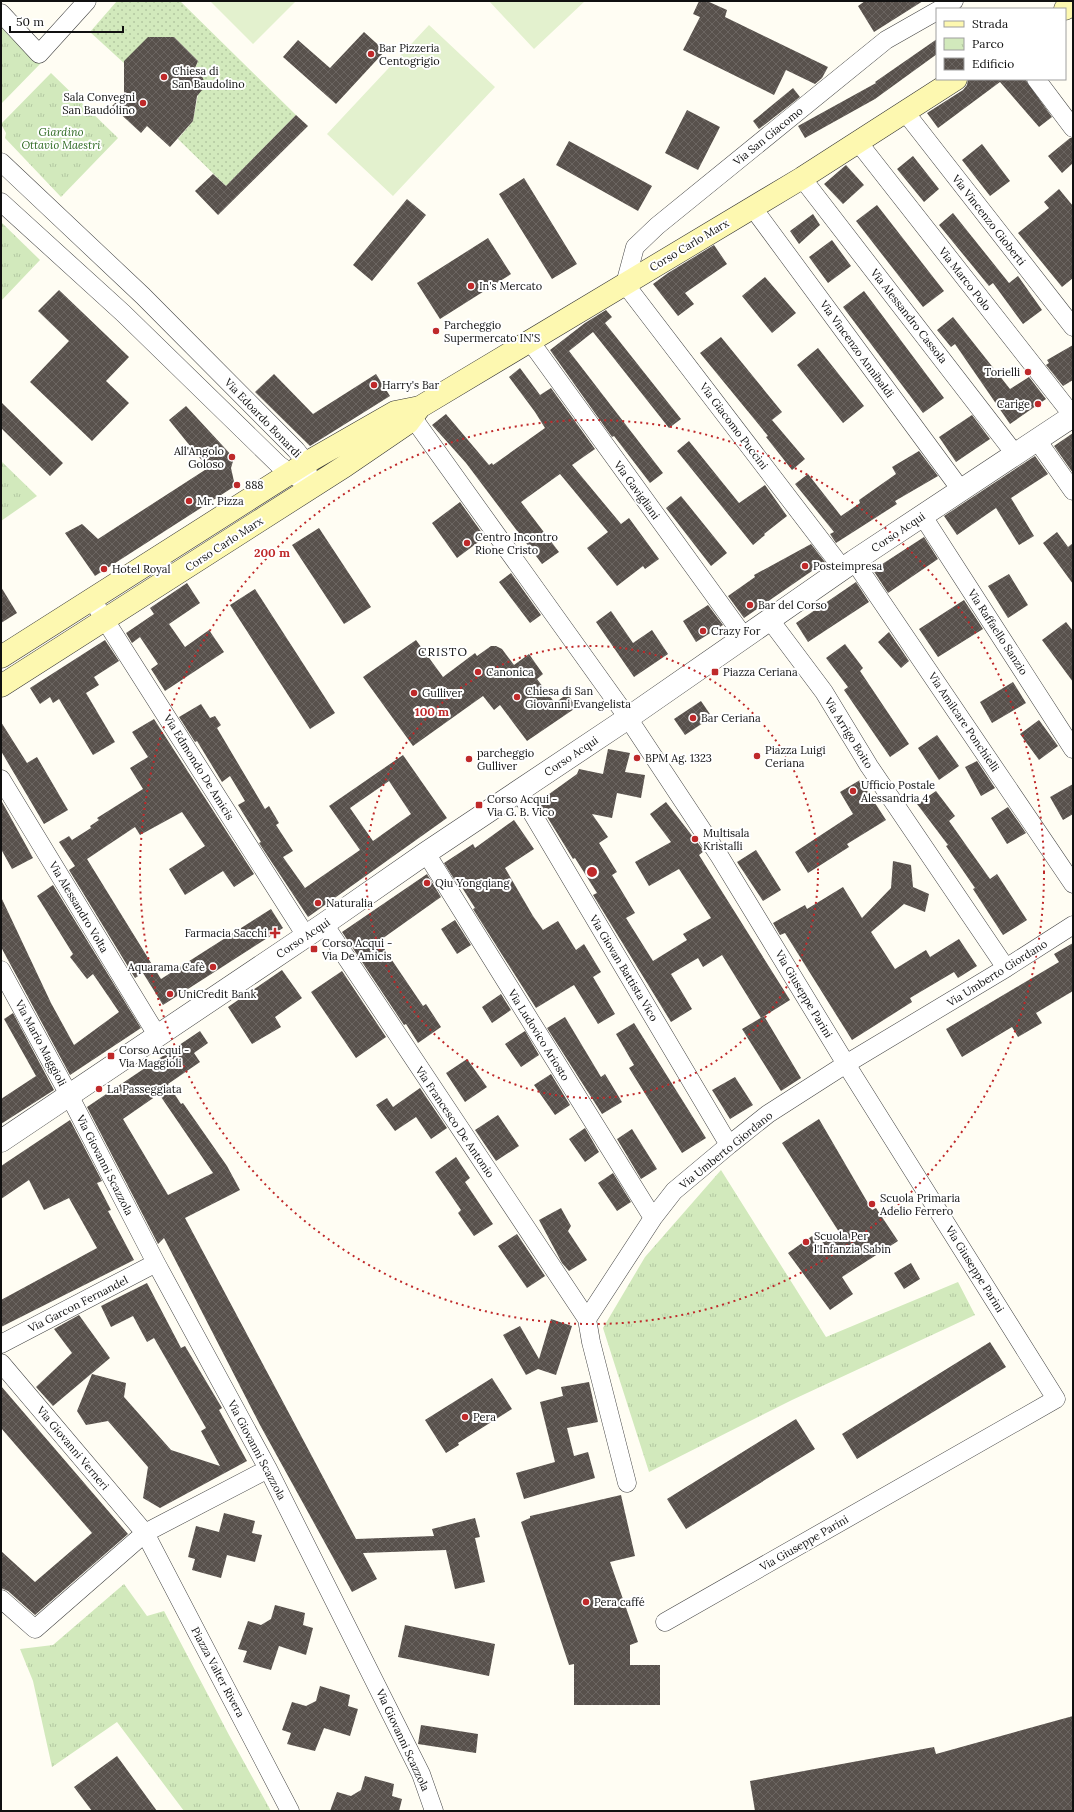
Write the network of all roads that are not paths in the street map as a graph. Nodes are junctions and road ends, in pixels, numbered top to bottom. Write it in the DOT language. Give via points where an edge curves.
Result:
graph roads {
  1 [pos="87,1"];
  2 [pos="954,1"];
  3 [pos="942,8"];
  4 [pos="936,12"];
  5 [pos="1,13"];
  6 [pos="954,80"];
  7 [pos="1037,80"];
  8 [pos="905,112"];
  9 [pos="1073,128"];
  10 [pos="858,142"];
  11 [pos="1,162"];
  12 [pos="802,178"];
  13 [pos="1,202"];
  14 [pos="753,208"];
  15 [pos="624,284"];
  16 [pos="1073,328"];
  17 [pos="530,341"];
  18 [pos="416,413"];
  19 [pos="1073,416"];
  20 [pos="1037,440"];
  21 [pos="1015,454"];
  22 [pos="298,468"];
  23 [pos="311,488"];
  24 [pos="961,490"];
  25 [pos="1073,491"];
  26 [pos="922,515"];
  27 [pos="848,565"];
  28 [pos="91,598"];
  29 [pos="106,620"];
  30 [pos="770,620"];
  31 [pos="745,638"];
  32 [pos="1,658"];
  33 [pos="1,686"];
  34 [pos="628,718"];
  35 [pos="1073,749"];
  36 [pos="1,779"];
  37 [pos="519,791"];
  38 [pos="426,853"];
  39 [pos="1073,884"];
  40 [pos="324,924"];
  41 [pos="1073,925"];
  42 [pos="306,936"];
  43 [pos="1006,968"];
  44 [pos="1,970"];
  45 [pos="157,1035"];
  46 [pos="846,1064"];
  47 [pos="69,1096"];
  48 [pos="1,1141"];
  49 [pos="729,1145"];
  50 [pos="653,1218"];
  51 [pos="156,1263"];
  52 [pos="587,1319"];
  53 [pos="1,1344"];
  54 [pos="1,1363"];
  55 [pos="268,1469"];
  56 [pos="627,1483"];
  57 [pos="145,1533"];
  58 [pos="1,1600"];
  59 [pos="665,1622"];
  60 [pos="290,1811"];
  61 [pos="434,1811"];
  1 -- 5 [label="street" via="39,54"];
  2 -- 3 [label="street"];
  4 -- 15 [label="street, Via San Giacomo" via="886,40 657,226 635,247"];
  6 -- 8 [label="main road, Corso Carlo Marx"];
  7 -- 9 [label="street"];
  8 -- 10 [label="main road, Corso Carlo Marx"];
  8 -- 16 [label="street, Via Vincenzo Gioberti"];
  10 -- 12 [label="main road, Corso Carlo Marx"];
  10 -- 19 [label="street, Via Marco Polo"];
  11 -- 22 [label="street, Via Edoardo Bonardi" via="143,296 296,450"];
  12 -- 14 [label="main road, Corso Carlo Marx"];
  12 -- 21 [label="street, Via Alessandro Cassola"];
  13 -- 22 [label="street, Via Edoardo Bonardi" via="123,313 272,459"];
  14 -- 15 [label="main road, Corso Carlo Marx"];
  14 -- 24 [label="street, Via Vincenzo Annibaldi"];
  15 -- 17 [label="main road, Corso Carlo Marx"];
  15 -- 27 [label="street, Via Giacomo Puccini"];
  17 -- 18 [label="main road, Corso Carlo Marx"];
  17 -- 31 [label="street, Via Gavigliani"];
  18 -- 22 [label="main road, Corso Carlo Marx" via="395,412"];
  18 -- 23 [label="main road, Corso Carlo Marx" via="376,445"];
  18 -- 34 [label="street, Via Giuseppe Parini"];
  19 -- 20 [label="street, Corso Acqui"];
  20 -- 21 [label="street, Corso Acqui"];
  20 -- 25 [label="street"];
  21 -- 24 [label="street, Corso Acqui"];
  22 -- 23 [label="street, Via Edoardo Bonardi"];
  22 -- 28 [label="main road, Corso Carlo Marx"];
  23 -- 29 [label="main road, Corso Carlo Marx"];
  24 -- 26 [label="street, Corso Acqui"];
  26 -- 27 [label="street, Corso Acqui"];
  26 -- 35 [label="street, Via Raffaello Sanzio"];
  27 -- 30 [label="street, Corso Acqui"];
  27 -- 39 [label="street, Via Amilcare Ponchielli"];
  28 -- 29 [label="street, Via Edmondo De Amicis"];
  28 -- 32 [label="main road, Corso Carlo Marx"];
  29 -- 33 [label="main road, Corso Carlo Marx"];
  29 -- 42 [label="street, Via Edmondo De Amicis"];
  30 -- 31 [label="street, Corso Acqui"];
  30 -- 43 [label="street, Via Arrigo Boito" via="824,692 869,766"];
  31 -- 34 [label="street, Corso Acqui"];
  34 -- 37 [label="street, Corso Acqui"];
  34 -- 46 [label="street, Via Giuseppe Parini" via="720,857"];
  36 -- 45 [label="street, Via Alessandro Volta"];
  37 -- 38 [label="street, Corso Acqui"];
  37 -- 49 [label="street, Via Giovan Battista Vico"];
  38 -- 40 [label="street, Corso Acqui"];
  38 -- 50 [label="street, Via Ludovico Ariosto"];
  40 -- 42 [label="street, Corso Acqui"];
  40 -- 52 [label="street, Via Francesco De Antonio"];
  41 -- 43 [label="street, Via Umberto Giordano"];
  42 -- 45 [label="street, Corso Acqui"];
  43 -- 46 [label="street, Via Umberto Giordano"];
  44 -- 47 [label="street, Via Mario Maggioli"];
  45 -- 47 [label="street, Corso Acqui"];
  46 -- 49 [label="street, Via Umberto Giordano" via="768,1114"];
  46 -- 59 [label="street, Via Giuseppe Parini" via="1056,1399"];
  47 -- 48 [label="street, Corso Acqui"];
  47 -- 51 [label="street, Via Giovanni Scazzola"];
  49 -- 50 [label="street, Via Umberto Giordano" via="674,1191"];
  50 -- 52 [label="street, Via Umberto Giordano"];
  51 -- 53 [label="street, Via Garcon Fernandel"];
  51 -- 55 [label="street, Via Giovanni Scazzola"];
  52 -- 56 [label="street"];
  54 -- 57 [label="street, Via Giovanni Verneri"];
  55 -- 57 [label="street"];
  55 -- 61 [label="street, Via Giovanni Scazzola" via="421,1774"];
  57 -- 58 [label="street" via="35,1629"];
  57 -- 60 [label="street, Piazza Valter Rivera"];
}
